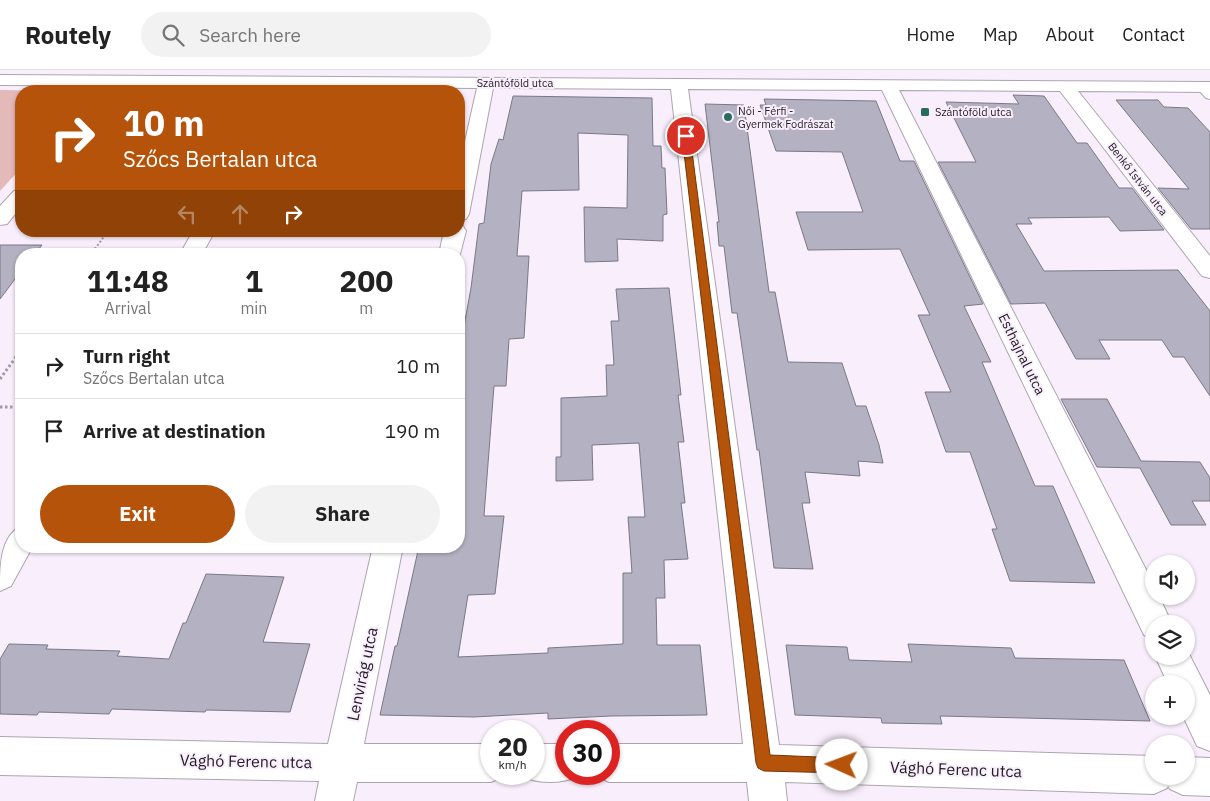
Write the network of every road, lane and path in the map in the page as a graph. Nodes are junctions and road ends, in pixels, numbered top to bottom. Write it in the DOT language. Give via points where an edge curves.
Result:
graph roads {
  1 [pos="383,70"];
  2 [pos="461,70"];
  3 [pos="0,80"];
  4 [pos="354,82"];
  5 [pos="486,82"];
  6 [pos="679,83"];
  7 [pos="888,84"];
  8 [pos="98,85"];
  9 [pos="305,85"];
  10 [pos="1065,86"];
  11 [pos="1207,90"];
  12 [pos="465,185"];
  13 [pos="15,202"];
  14 [pos="0,219"];
  15 [pos="104,237"];
  16 [pos="200,237"];
  17 [pos="96,248"];
  18 [pos="194,248"];
  19 [pos="1210,271"];
  20 [pos="15,358"];
  21 [pos="0,379"];
  22 [pos="0,407"];
  23 [pos="15,407"];
  24 [pos="15,550"];
  25 [pos="387,553"];
  26 [pos="0,576"];
  27 [pos="1152,615"];
  28 [pos="1195,702"];
  29 [pos="1210,733"];
  30 [pos="0,756"];
  31 [pos="343,763"];
  32 [pos="480,763"];
  33 [pos="620,763"];
  34 [pos="764,763"];
  35 [pos="1145,775"];
  36 [pos="1195,776"];
  37 [pos="1210,777"];
  38 [pos="334,801"];
  39 [pos="768,801"];
  1 -- 4 [label="street"];
  2 -- 5 [label="street"];
  3 -- 8 [label="street, Szántóföld utca"];
  4 -- 5 [label="street, Szántóföld utca"];
  4 -- 9 [label="street, Szántóföld utca"];
  5 -- 6 [label="street, Szántóföld utca"];
  5 -- 12 [label="street"];
  6 -- 7 [label="street, Szántóföld utca"];
  6 -- 34 [label="street"];
  7 -- 10 [label="street, Szántóföld utca"];
  7 -- 27 [label="street, Esthajnal utca"];
  10 -- 11 [label="street, Szántóföld utca"];
  10 -- 19 [label="street, Benkő István utca"];
  13 -- 14 [label="street"];
  15 -- 17 [label="path"];
  16 -- 18 [label="street"];
  20 -- 21 [label="path"];
  22 -- 23 [label="path"];
  24 -- 26 [label="street"];
  25 -- 31 [label="street, Lenvirág utca"];
  28 -- 29 [label="street"];
  30 -- 31 [label="street, Vághó Ferenc utca"];
  31 -- 32 [label="street, Vághó Ferenc utca"];
  31 -- 38 [label="street, Lenvirág utca"];
  33 -- 34 [label="street, Vághó Ferenc utca"];
  34 -- 35 [label="street, Vághó Ferenc utca"];
  34 -- 39 [label="street"];
  36 -- 37 [label="street"];
}
